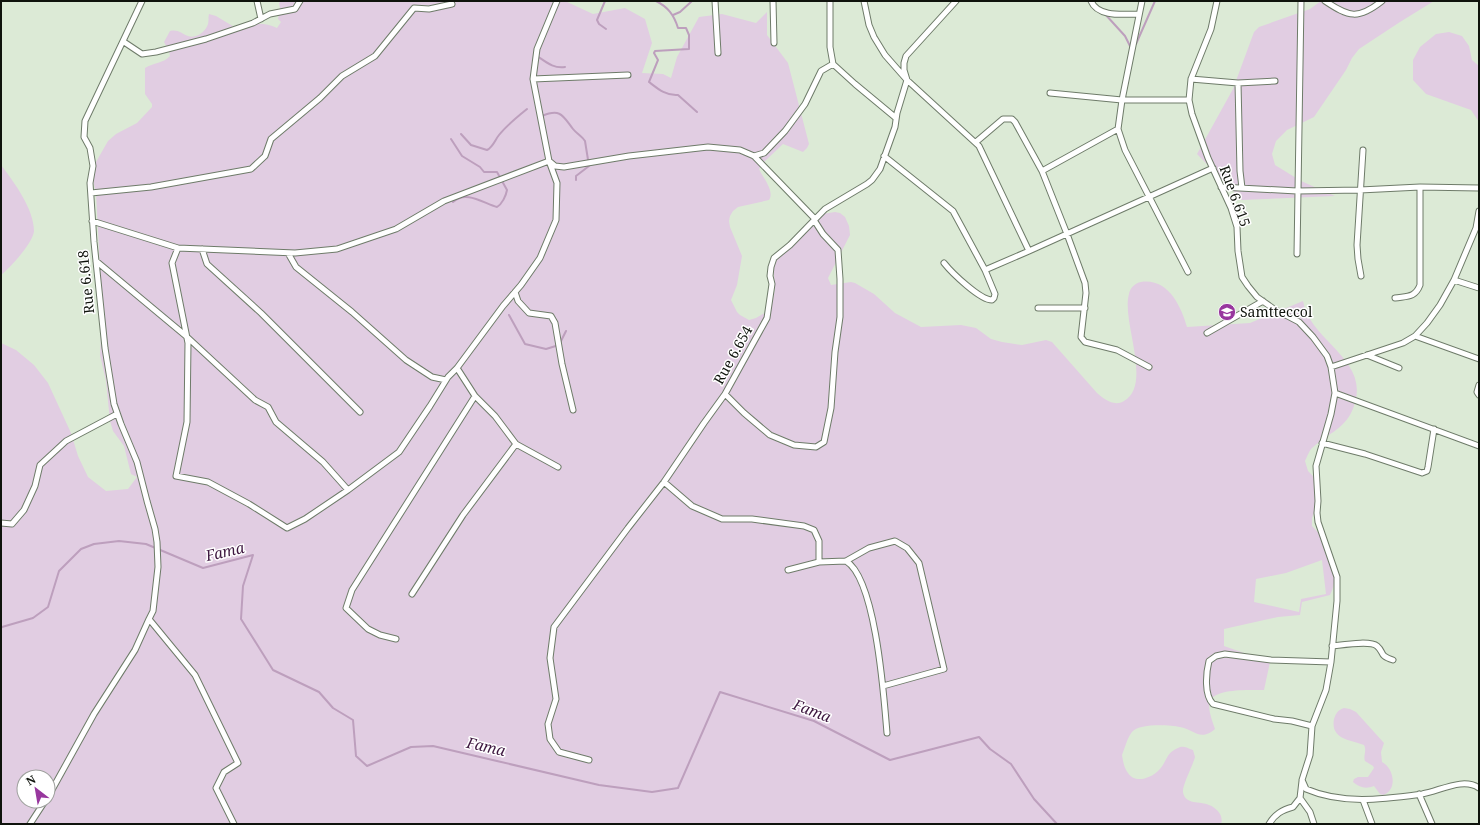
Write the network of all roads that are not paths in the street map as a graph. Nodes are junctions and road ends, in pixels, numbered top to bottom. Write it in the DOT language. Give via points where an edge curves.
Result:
graph roads {
  1 [pos="142,1"];
  2 [pos="257,1"];
  3 [pos="300,1"];
  4 [pos="557,1"];
  5 [pos="715,1"];
  6 [pos="773,1"];
  7 [pos="830,1"];
  8 [pos="864,1"];
  9 [pos="956,1"];
  10 [pos="1091,1"];
  11 [pos="1142,1"];
  12 [pos="1217,1"];
  13 [pos="1301,1"];
  14 [pos="1325,1"];
  15 [pos="1382,1"];
  16 [pos="452,4"];
  17 [pos="1139,14"];
  18 [pos="261,19"];
  19 [pos="124,42"];
  20 [pos="774,43"];
  21 [pos="718,53"];
  22 [pos="833,64"];
  23 [pos="628,75"];
  24 [pos="534,79"];
  25 [pos="1191,79"];
  26 [pos="907,80"];
  27 [pos="1275,81"];
  28 [pos="1238,83"];
  29 [pos="1050,93"];
  30 [pos="1122,100"];
  31 [pos="1189,100"];
  32 [pos="896,118"];
  33 [pos="1118,128"];
  34 [pos="976,142"];
  35 [pos="1363,150"];
  36 [pos="754,156"];
  37 [pos="884,156"];
  38 [pos="549,161"];
  39 [pos="1213,168"];
  40 [pos="1042,171"];
  41 [pos="1221,187"];
  42 [pos="1420,187"];
  43 [pos="1242,188"];
  44 [pos="1479,188"];
  45 [pos="1360,190"];
  46 [pos="1297,191"];
  47 [pos="91,193"];
  48 [pos="1149,197"];
  49 [pos="1479,212"];
  50 [pos="815,219"];
  51 [pos="92,221"];
  52 [pos="1478,228"];
  53 [pos="1067,234"];
  54 [pos="178,248"];
  55 [pos="202,249"];
  56 [pos="1029,252"];
  57 [pos="288,253"];
  58 [pos="1296,254"];
  59 [pos="96,261"];
  60 [pos="944,263"];
  61 [pos="985,270"];
  62 [pos="1188,272"];
  63 [pos="1361,276"];
  64 [pos="1454,280"];
  65 [pos="1479,288"];
  66 [pos="515,292"];
  67 [pos="1395,298"];
  68 [pos="1263,301"];
  69 [pos="1038,308"];
  70 [pos="1085,308"];
  71 [pos="1207,332"];
  72 [pos="186,336"];
  73 [pos="1415,336"];
  74 [pos="1366,356"];
  75 [pos="1479,360"];
  76 [pos="1331,367"];
  77 [pos="457,368"];
  78 [pos="1148,368"];
  79 [pos="1399,368"];
  80 [pos="446,380"];
  81 [pos="1479,385"];
  82 [pos="1335,393"];
  83 [pos="725,394"];
  84 [pos="1479,395"];
  85 [pos="476,396"];
  86 [pos="573,410"];
  87 [pos="360,412"];
  88 [pos="117,414"];
  89 [pos="1434,429"];
  90 [pos="1322,443"];
  91 [pos="516,444"];
  92 [pos="1479,446"];
  93 [pos="558,467"];
  94 [pos="664,482"];
  95 [pos="348,490"];
  96 [pos="1,523"];
  97 [pos="846,561"];
  98 [pos="819,562"];
  99 [pos="788,570"];
  100 [pos="412,594"];
  101 [pos="150,619"];
  102 [pos="396,639"];
  103 [pos="1332,646"];
  104 [pos="1393,660"];
  105 [pos="1331,662"];
  106 [pos="883,686"];
  107 [pos="1312,726"];
  108 [pos="887,733"];
  109 [pos="589,760"];
  110 [pos="1302,780"];
  111 [pos="56,783"];
  112 [pos="1479,788"];
  113 [pos="1420,794"];
  114 [pos="1300,798"];
  115 [pos="1363,800"];
  116 [pos="40,809"];
  117 [pos="30,824"];
  118 [pos="234,824"];
  119 [pos="1269,824"];
  120 [pos="1314,824"];
  121 [pos="1372,824"];
  122 [pos="1432,824"];
  1 -- 19 [label="street, Rue 6.618"];
  2 -- 18 [label="street"];
  3 -- 18 [label="street" via="295,9 270,14"];
  4 -- 24 [label="street" via="537,49"];
  5 -- 21 [label="street"];
  6 -- 20 [label="street"];
  7 -- 22 [label="street" via="830,47"];
  8 -- 26 [label="street" via="874,37 885,55"];
  9 -- 26 [label="street, Rue 6.654" via="906,56 904,70"];
  10 -- 17 [label="street" via="1103,12"];
  11 -- 17 [label="street"];
  12 -- 25 [label="street, Rue 6.615" via="1211,29"];
  13 -- 46 [label="street"];
  14 -- 15 [label="street" via="1342,12 1352,14 1361,14"];
  16 -- 47 [label="street" via="429,9 414,8 375,56 342,76 271,139 265,156 251,169 151,188"];
  17 -- 30 [label="street"];
  18 -- 19 [label="street" via="206,39 156,52 142,54"];
  19 -- 47 [label="street, Rue 6.618" via="86,121 84,137 90,148 93,166"];
  22 -- 32 [label="street"];
  22 -- 36 [label="street" via="821,71 805,104 785,131 764,153"];
  23 -- 24 [label="street"];
  24 -- 38 [label="street"];
  25 -- 28 [label="street"];
  25 -- 31 [label="street, Rue 6.615"];
  26 -- 32 [label="street, Rue 6.654"];
  26 -- 34 [label="street"];
  27 -- 28 [label="street"];
  28 -- 43 [label="street"];
  29 -- 30 [label="street"];
  30 -- 31 [label="street"];
  30 -- 33 [label="street"];
  31 -- 39 [label="street, Rue 6.615"];
  32 -- 37 [label="street, Rue 6.654"];
  33 -- 40 [label="street"];
  33 -- 48 [label="street" via="1125,150"];
  34 -- 40 [label="street" via="1003,119 1012,119 1019,126"];
  34 -- 56 [label="street" via="1002,191"];
  35 -- 45 [label="street"];
  36 -- 38 [label="street" via="740,150 708,147 564,167 555,166"];
  36 -- 50 [label="street"];
  37 -- 50 [label="street, Rue 6.654" via="880,169 872,180 831,204"];
  37 -- 61 [label="street" via="953,211"];
  38 -- 57 [label="street" via="444,201 396,229 337,249"];
  38 -- 66 [label="street" via="557,183 556,220 540,258"];
  39 -- 41 [label="street, Rue 6.615"];
  39 -- 48 [label="street"];
  40 -- 53 [label="street"];
  41 -- 43 [label="street"];
  41 -- 68 [label="street, Rue 6.615" via="1237,227 1242,277"];
  42 -- 44 [label="street"];
  42 -- 45 [label="street"];
  42 -- 67 [label="street" via="1420,285 1417,292 1412,295"];
  43 -- 46 [label="street"];
  45 -- 46 [label="street"];
  45 -- 63 [label="street" via="1357,245"];
  46 -- 58 [label="street"];
  47 -- 51 [label="street, Rue 6.618"];
  48 -- 53 [label="street"];
  48 -- 62 [label="street"];
  49 -- 52 [label="street"];
  50 -- 83 [label="street, Rue 6.654" via="773,261 767,318"];
  50 -- 83 [label="street" via="823,234 838,250 840,279 840,316 831,408 824,442 816,447 794,445 770,435"];
  51 -- 54 [label="street"];
  51 -- 59 [label="street, Rue 6.618"];
  52 -- 64 [label="street"];
  53 -- 56 [label="street"];
  53 -- 70 [label="street" via="1085,283"];
  54 -- 55 [label="street"];
  54 -- 72 [label="street" via="172,263"];
  55 -- 57 [label="street"];
  55 -- 87 [label="street" via="206,264 261,313"];
  56 -- 61 [label="street"];
  57 -- 80 [label="street" via="296,267 406,360 432,377"];
  59 -- 72 [label="street"];
  59 -- 88 [label="street, Rue 6.618" via="104,348"];
  60 -- 61 [label="street" via="955,277 992,300 995,294"];
  64 -- 65 [label="street"];
  64 -- 73 [label="street" via="1440,305"];
  66 -- 77 [label="street"];
  66 -- 86 [label="street" via="518,301 529,313 551,316 555,323"];
  68 -- 71 [label="street"];
  68 -- 76 [label="street, Rue 6.615" via="1299,322 1327,356"];
  69 -- 70 [label="street"];
  70 -- 78 [label="street" via="1081,337 1084,342 1117,350"];
  72 -- 95 [label="street" via="255,400 268,407 276,422 323,462"];
  72 -- 95 [label="street" via="187,422 176,476 208,482 287,528"];
  73 -- 74 [label="street"];
  73 -- 75 [label="street"];
  74 -- 76 [label="street"];
  74 -- 79 [label="street"];
  76 -- 82 [label="street, Rue 6.615"];
  77 -- 80 [label="street"];
  77 -- 85 [label="street"];
  80 -- 95 [label="street" via="399,452"];
  81 -- 84 [label="street"];
  82 -- 89 [label="street"];
  82 -- 90 [label="street, Rue 6.615"];
  83 -- 94 [label="street, Rue 6.654"];
  85 -- 91 [label="street"];
  85 -- 102 [label="street" via="352,590 346,608 368,629"];
  88 -- 96 [label="street" via="66,441 40,465 24,510 12,524"];
  88 -- 101 [label="street, Rue 6.618" via="137,462 156,529 158,567"];
  89 -- 90 [label="street" via="1427,471 1422,473"];
  89 -- 92 [label="street"];
  90 -- 103 [label="street, Rue 6.615" via="1316,466 1317,512 1319,527 1337,577"];
  91 -- 93 [label="street"];
  91 -- 100 [label="street" via="463,515"];
  94 -- 98 [label="street" via="692,506 722,519 752,519 804,526 814,530 819,540"];
  94 -- 109 [label="street, Rue 6.654" via="554,628 550,658 556,699 548,724 550,739 559,752"];
  97 -- 98 [label="street"];
  97 -- 106 [label="street" via="851,564 862,584 869,606"];
  97 -- 106 [label="street" via="869,548 895,541 907,548 919,563 944,669"];
  98 -- 99 [label="street"];
  101 -- 111 [label="street, Rue 6.618" via="135,650 94,714"];
  101 -- 118 [label="street" via="195,675 238,762 224,772 216,788"];
  103 -- 104 [label="street" via="1374,644 1379,647 1385,658"];
  103 -- 105 [label="street, Rue 6.615"];
  105 -- 107 [label="street, Rue 6.615" via="1326,690"];
  105 -- 107 [label="street" via="1271,660 1225,654 1209,661 1207,683 1213,704 1274,720"];
  106 -- 108 [label="street"];
  107 -- 110 [label="street, Rue 6.615" via="1310,755"];
  110 -- 114 [label="street, Rue 6.615"];
  110 -- 115 [label="street" via="1306,790 1319,795"];
  112 -- 113 [label="street" via="1468,784"];
  113 -- 115 [label="street"];
  113 -- 122 [label="street"];
  114 -- 119 [label="street" via="1293,807 1282,810 1271,819"];
  114 -- 120 [label="street" via="1310,812"];
  115 -- 121 [label="street"];
  116 -- 117 [label="street"];
}
